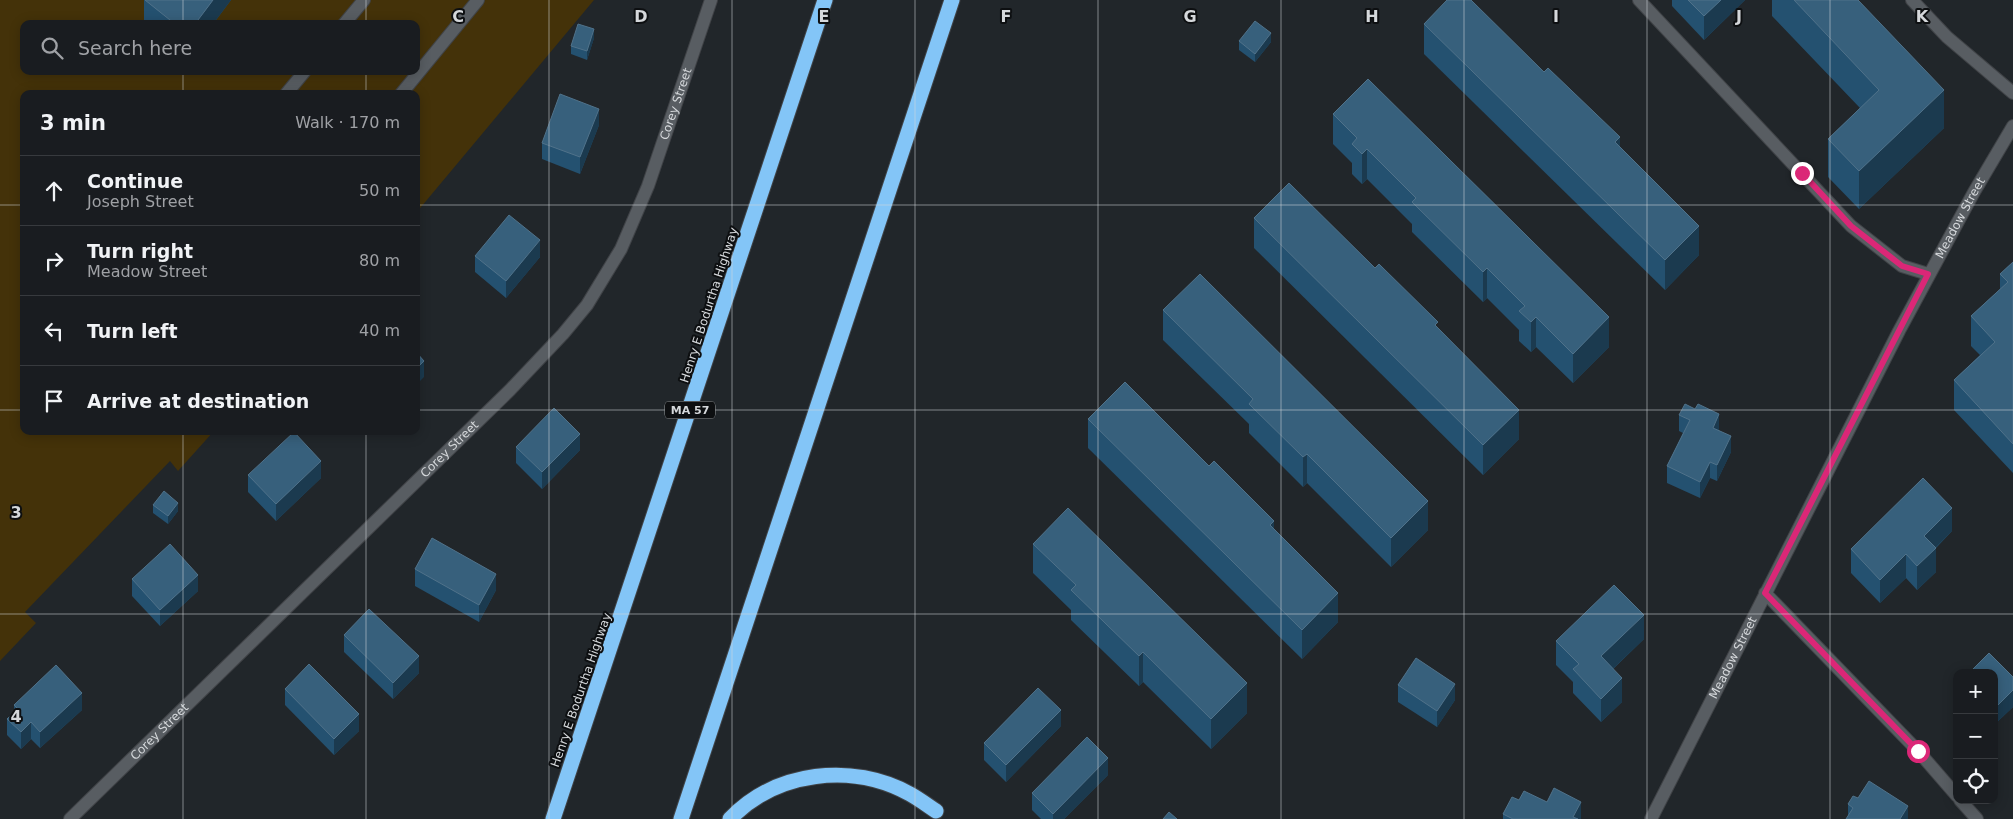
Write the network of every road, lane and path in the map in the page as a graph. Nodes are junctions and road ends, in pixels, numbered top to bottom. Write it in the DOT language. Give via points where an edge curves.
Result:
graph roads {
  1 [pos="364,0"];
  2 [pos="478,0"];
  3 [pos="710,0"];
  4 [pos="825,0"];
  5 [pos="952,0"];
  6 [pos="1639,0"];
  7 [pos="1912,0"];
  8 [pos="347,20"];
  9 [pos="420,71"];
  10 [pos="302,75"];
  11 [pos="417,75"];
  12 [pos="289,90"];
  13 [pos="404,90"];
  14 [pos="2013,93"];
  15 [pos="2013,126"];
  16 [pos="1928,274"];
  17 [pos="1765,593"];
  18 [pos="1953,791"];
  19 [pos="1964,804"];
  20 [pos="940,815"];
  21 [pos="70,819"];
  22 [pos="553,819"];
  23 [pos="681,819"];
  24 [pos="730,819"];
  25 [pos="1651,819"];
  26 [pos="1977,819"];
  1 -- 8 [label="street"];
  2 -- 9 [label="street"];
  3 -- 21 [label="street, Corey Street" via="645,194 621,249 586,305 510,390"];
  4 -- 22 [label="highway, Henry E Bodurtha Highway / MA 57"];
  5 -- 23 [label="highway"];
  6 -- 16 [label="street" via="1851,226 1902,266"];
  7 -- 14 [label="street" via="1947,37"];
  10 -- 12 [label="street"];
  11 -- 13 [label="street"];
  15 -- 16 [label="street, Meadow Street"];
  16 -- 17 [label="street, Meadow Street"];
  17 -- 18 [label="street"];
  17 -- 25 [label="street, Meadow Street"];
  19 -- 26 [label="street"];
  20 -- 24 [label="highway" via="910,794 888,784 864,778 822,775 799,778 765,791"];
}
